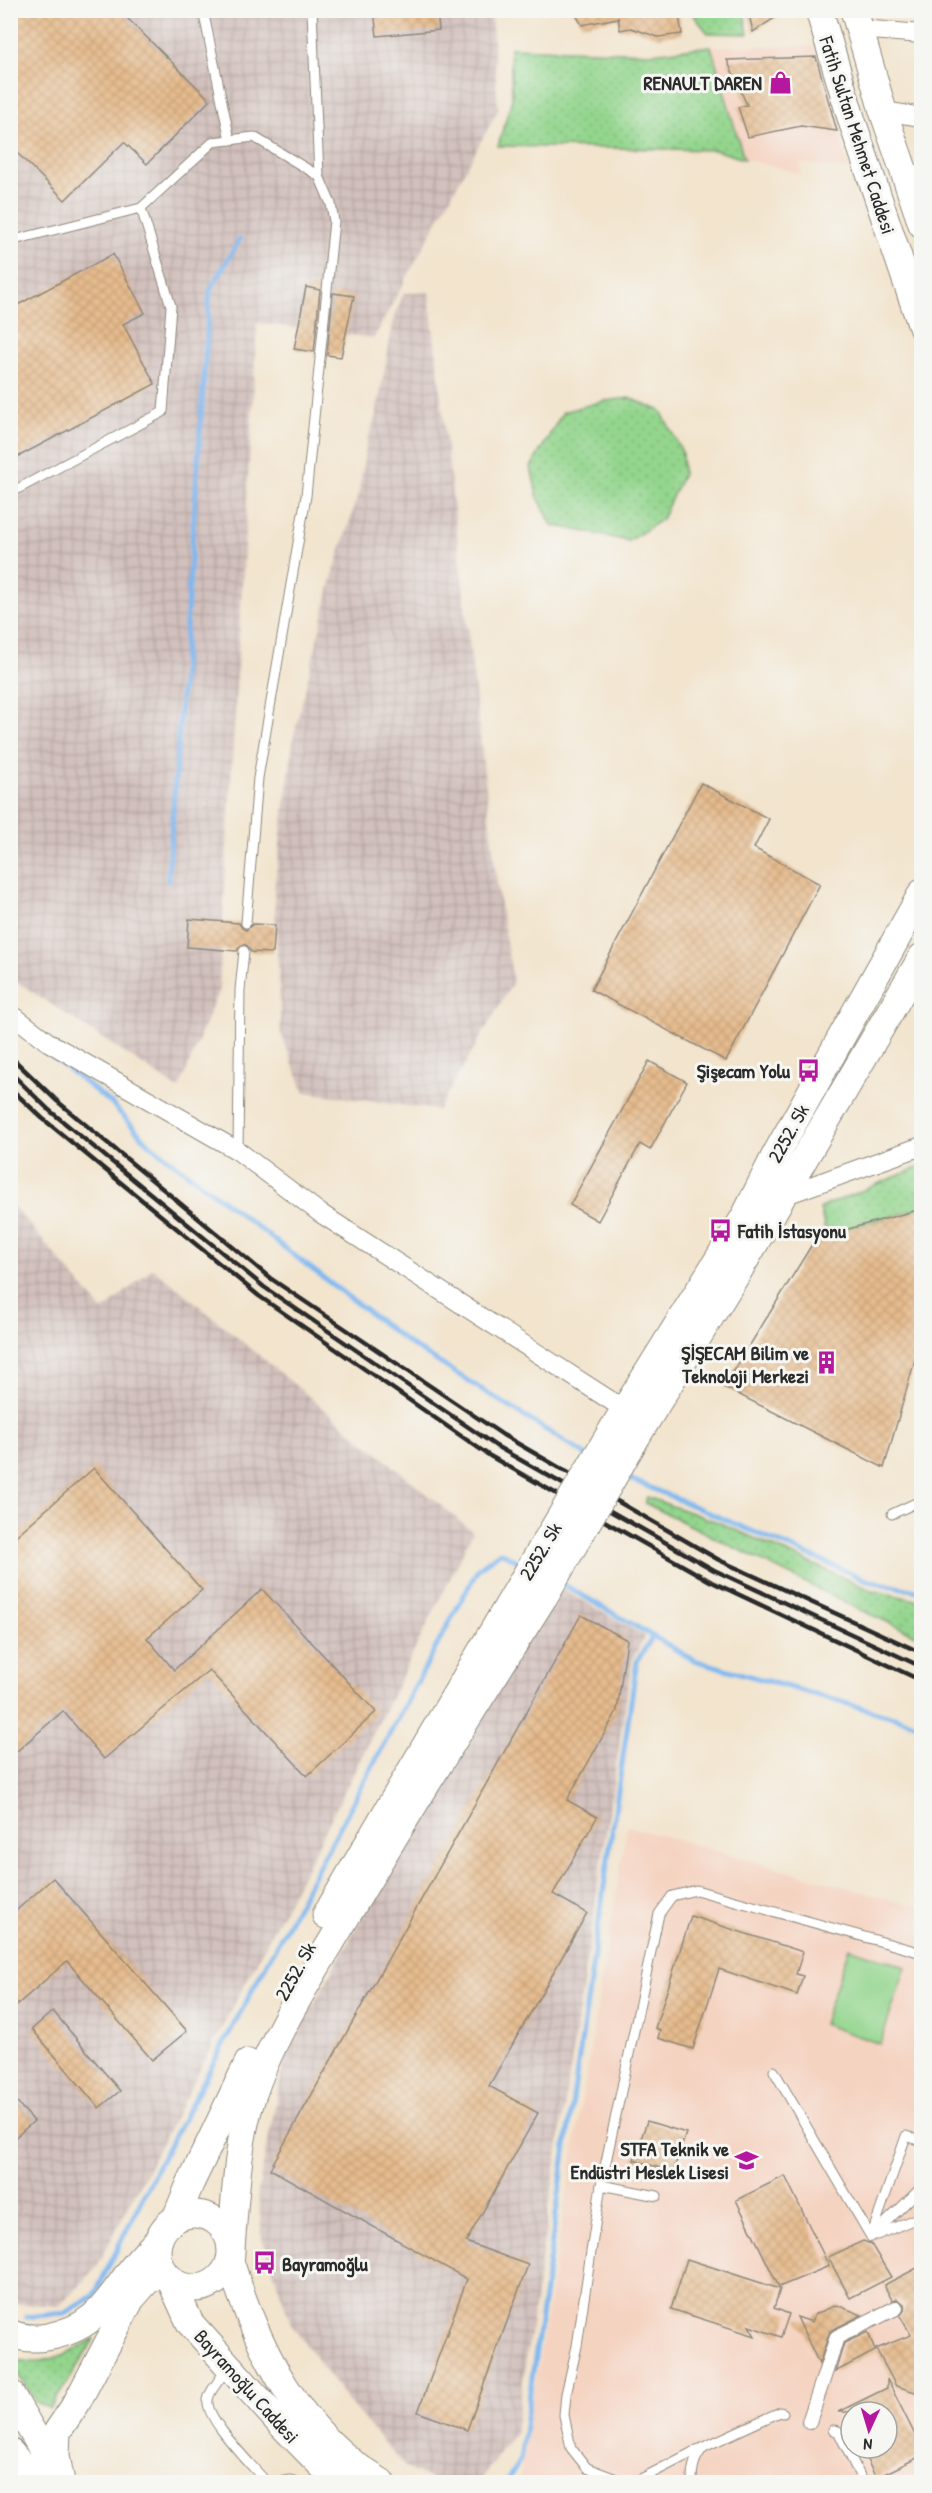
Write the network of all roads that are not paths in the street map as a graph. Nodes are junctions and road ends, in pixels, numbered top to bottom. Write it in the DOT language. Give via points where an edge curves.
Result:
graph roads {
  1 [pos="203,10"];
  2 [pos="312,10"];
  3 [pos="819,10"];
  4 [pos="856,20"];
  5 [pos="921,33"];
  6 [pos="883,111"];
  7 [pos="921,117"];
  8 [pos="230,140"];
  9 [pos="319,176"];
  10 [pos="141,208"];
  11 [pos="921,224"];
  12 [pos="10,241"];
  13 [pos="921,327"];
  14 [pos="10,493"];
  15 [pos="921,893"];
  16 [pos="246,923"];
  17 [pos="244,951"];
  18 [pos="921,957"];
  19 [pos="10,1012"];
  20 [pos="921,1146"];
  21 [pos="238,1151"];
  22 [pos="783,1196"];
  23 [pos="630,1424"];
  24 [pos="921,1500"];
  25 [pos="892,1514"];
  26 [pos="534,1587"];
  27 [pos="921,1953"];
  28 [pos="774,2071"];
  29 [pos="921,2142"];
  30 [pos="601,2185"];
  31 [pos="921,2187"];
  32 [pos="657,2196"];
  33 [pos="921,2216"];
  34 [pos="176,2218"];
  35 [pos="871,2237"];
  36 [pos="159,2239"];
  37 [pos="231,2255"];
  38 [pos="166,2275"];
  39 [pos="896,2308"];
  40 [pos="10,2333"];
  41 [pos="224,2362"];
  42 [pos="10,2393"];
  43 [pos="783,2413"];
  44 [pos="810,2422"];
  45 [pos="833,2430"];
  46 [pos="704,2447"];
  47 [pos="10,2453"];
  48 [pos="53,2482"];
  49 [pos="266,2482"];
  50 [pos="279,2482"];
  51 [pos="297,2482"];
  52 [pos="338,2482"];
  53 [pos="381,2482"];
  54 [pos="624,2482"];
  55 [pos="635,2482"];
  56 [pos="692,2482"];
  57 [pos="863,2482"];
  1 -- 8 [label="lane"];
  2 -- 9 [label="lane"];
  3 -- 13 [label="main road, Fatih Sultan Mehmet Caddesi"];
  4 -- 5 [label="street"];
  4 -- 6 [label="main road, Fatih Sultan Mehmet Caddesi"];
  6 -- 7 [label="street"];
  6 -- 11 [label="main road, Fatih Sultan Mehmet Caddesi"];
  8 -- 9 [label="lane" via="254,137"];
  8 -- 10 [label="lane" via="213,142"];
  9 -- 16 [label="lane" via="331,204 333,232 306,496 258,778"];
  10 -- 12 [label="lane"];
  10 -- 14 [label="lane" via="171,306 164,412"];
  15 -- 23 [label="main road, 2252. Sk"];
  17 -- 21 [label="lane"];
  18 -- 22 [label="main road, 2252. Sk"];
  19 -- 21 [label="street" via="48,1042"];
  20 -- 22 [label="street"];
  21 -- 23 [label="street" via="320,1213"];
  22 -- 23 [label="main road, 2252. Sk" via="738,1272"];
  23 -- 26 [label="main road, 2252. Sk, bridge"];
  24 -- 25 [label="lane"];
  26 -- 34 [label="main road, 2252. Sk" via="390,1804 285,1987"];
  26 -- 37 [label="main road, 2252. Sk" via="260,2073 244,2134"];
  27 -- 30 [label="lane" via="696,1890 672,1896 659,1914"];
  28 -- 35 [label="lane"];
  29 -- 35 [label="lane" via="906,2136"];
  30 -- 32 [label="lane"];
  30 -- 54 [label="lane" via="564,2415 571,2448 587,2468"];
  31 -- 35 [label="lane"];
  33 -- 35 [label="lane"];
  34 -- 36 [label="main road"];
  34 -- 37 [label="main road" via="207,2216 224,2229"];
  36 -- 38 [label="main road" via="157,2250"];
  36 -- 40 [label="main road" via="92,2320 76,2330 42,2338"];
  37 -- 38 [label="main road" via="225,2272 205,2286 181,2286"];
  37 -- 53 [label="main road, Bayramoğlu Caddesi" via="248,2315 279,2380 326,2439 363,2472"];
  38 -- 41 [label="main road, Bayramoğlu Caddesi" via="190,2323"];
  38 -- 48 [label="main road" via="146,2282 131,2299 57,2432"];
  39 -- 44 [label="street" via="837,2337"];
  41 -- 49 [label="lane" via="223,2377 210,2393 208,2408"];
  41 -- 52 [label="main road, Bayramoğlu Caddesi"];
  42 -- 48 [label="main road"];
  43 -- 46 [label="lane"];
  45 -- 57 [label="lane" via="838,2431"];
  46 -- 55 [label="lane"];
  46 -- 56 [label="lane" via="697,2455"];
  47 -- 48 [label="highway"];
  50 -- 51 [label="lane"];
}
